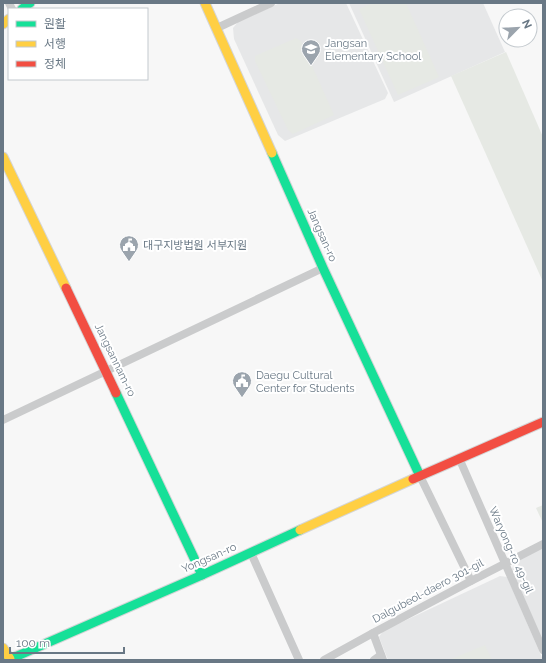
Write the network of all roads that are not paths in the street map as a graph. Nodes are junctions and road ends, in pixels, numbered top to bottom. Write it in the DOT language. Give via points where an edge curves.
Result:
graph roads {
  1 [pos="205,3"];
  2 [pos="272,3"];
  3 [pos="217,28"];
  4 [pos="3,157"];
  5 [pos="323,268"];
  6 [pos="106,371"];
  7 [pos="3,420"];
  8 [pos="543,422"];
  9 [pos="458,458"];
  10 [pos="420,476"];
  11 [pos="543,544"];
  12 [pos="251,553"];
  13 [pos="505,564"];
  14 [pos="202,575"];
  15 [pos="471,581"];
  16 [pos="373,632"];
  17 [pos="3,648"];
  18 [pos="543,650"];
  19 [pos="380,658"];
  20 [pos="9,659"];
  21 [pos="299,660"];
  22 [pos="324,660"];
  1 -- 3 [label="street, Jangsan-ro"];
  2 -- 3 [label="street"];
  3 -- 5 [label="street, Jangsan-ro"];
  4 -- 6 [label="street, Jangsannam-ro"];
  5 -- 6 [label="street"];
  5 -- 10 [label="street, Jangsan-ro"];
  6 -- 7 [label="street"];
  6 -- 14 [label="street, Jangsannam-ro"];
  8 -- 9 [label="street, Yongsan-ro"];
  9 -- 10 [label="street, Yongsan-ro"];
  9 -- 13 [label="street, Waryong-ro 49-gil"];
  10 -- 12 [label="street, Yongsan-ro"];
  10 -- 15 [label="street"];
  11 -- 13 [label="street, Dalgubeol-daero 301-gil"];
  12 -- 14 [label="street, Yongsan-ro"];
  12 -- 21 [label="street"];
  13 -- 15 [label="street, Dalgubeol-daero 301-gil"];
  13 -- 18 [label="street, Waryong-ro 49-gil"];
  14 -- 20 [label="street, Yongsan-ro"];
  15 -- 16 [label="street, Dalgubeol-daero 301-gil"];
  16 -- 19 [label="street"];
  16 -- 22 [label="street, Dalgubeol-daero 301-gil"];
  17 -- 20 [label="street"];
}
